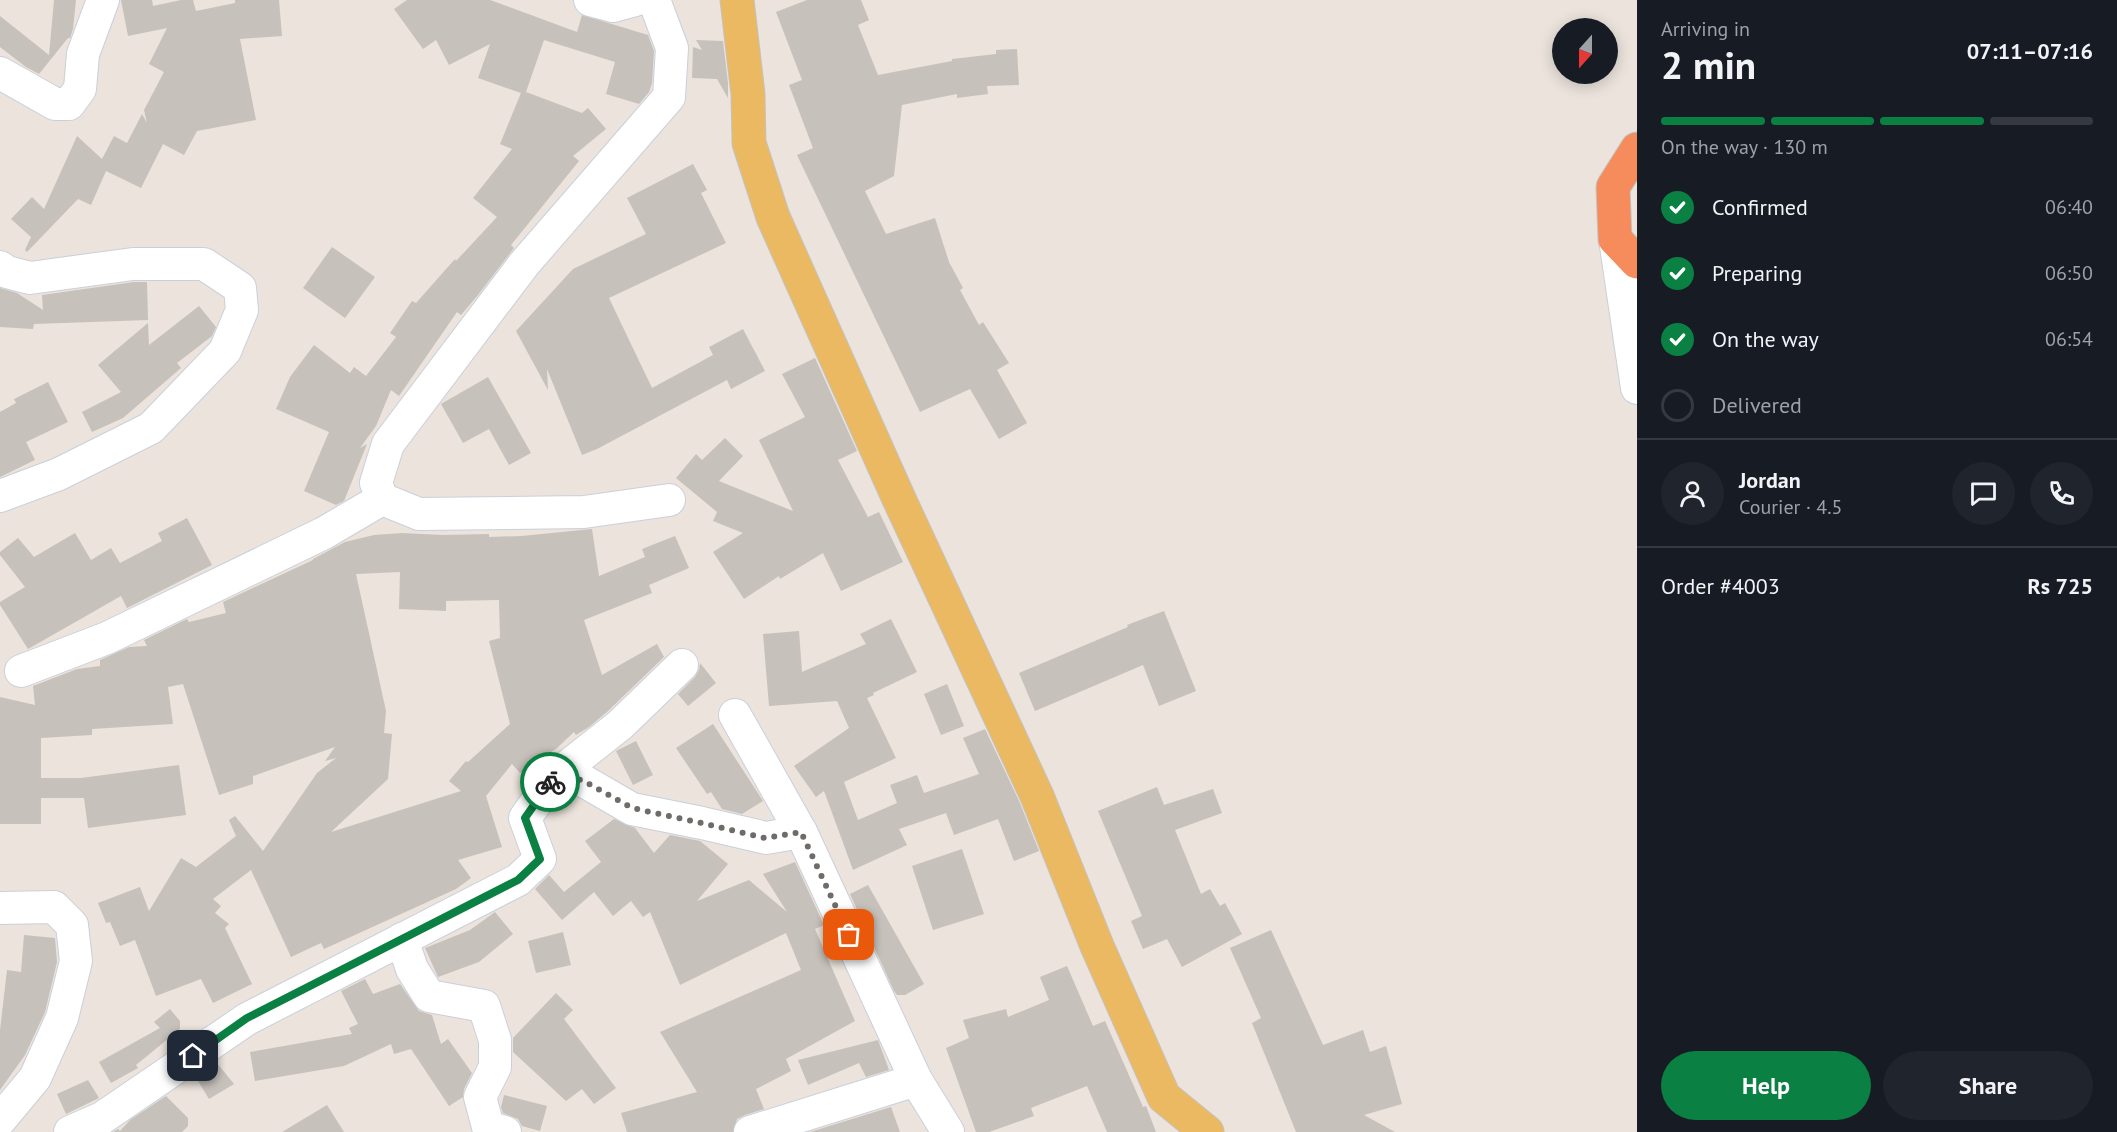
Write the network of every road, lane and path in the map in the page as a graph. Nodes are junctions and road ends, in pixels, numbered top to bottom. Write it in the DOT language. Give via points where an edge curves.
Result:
graph roads {
  1 [pos="103,0"];
  2 [pos="590,0"];
  3 [pos="635,0"];
  4 [pos="654,0"];
  5 [pos="737,0"];
  6 [pos="0,73"];
  7 [pos="1637,149"];
  8 [pos="1615,239"];
  9 [pos="1637,262"];
  10 [pos="0,267"];
  11 [pos="1637,388"];
  12 [pos="0,496"];
  13 [pos="382,499"];
  14 [pos="669,500"];
  15 [pos="682,665"];
  16 [pos="21,671"];
  17 [pos="735,715"];
  18 [pos="554,777"];
  19 [pos="801,832"];
  20 [pos="0,908"];
  21 [pos="402,939"];
  22 [pos="916,1080"];
  23 [pos="0,1120"];
  24 [pos="70,1132"];
  25 [pos="505,1132"];
  26 [pos="750,1132"];
  27 [pos="948,1132"];
  28 [pos="1207,1132"];
  1 -- 6 [label="street" via="83,54 81,89 69,104 55,104"];
  2 -- 3 [label="street" via="613,6"];
  4 -- 13 [label="street" via="672,48 669,97 524,264 388,444 376,483"];
  5 -- 28 [label="main road" via="748,94 749,143 772,218 1037,796 1097,946 1164,1097"];
  7 -- 8 [label="highway" via="1613,187"];
  8 -- 9 [label="highway"];
  8 -- 11 [label="street"];
  10 -- 12 [label="street" via="7,273 30,278 133,264 204,264 240,288 242,310 225,351 151,428 59,474"];
  13 -- 14 [label="street" via="419,514 584,512"];
  13 -- 16 [label="street" via="324,533 107,638"];
  15 -- 18 [label="street" via="620,725"];
  17 -- 19 [label="street"];
  18 -- 19 [label="street" via="582,780 632,808 765,838"];
  18 -- 21 [label="street" via="525,818 540,859 518,880"];
  19 -- 22 [label="street"];
  20 -- 23 [label="street" via="54,907 72,925 76,961 62,1018 35,1078"];
  21 -- 24 [label="street" via="247,1018 102,1118"];
  21 -- 25 [label="street" via="412,969 429,996 484,1006 495,1040 495,1067 480,1097 488,1127"];
  22 -- 26 [label="street"];
  22 -- 27 [label="street"];
}
